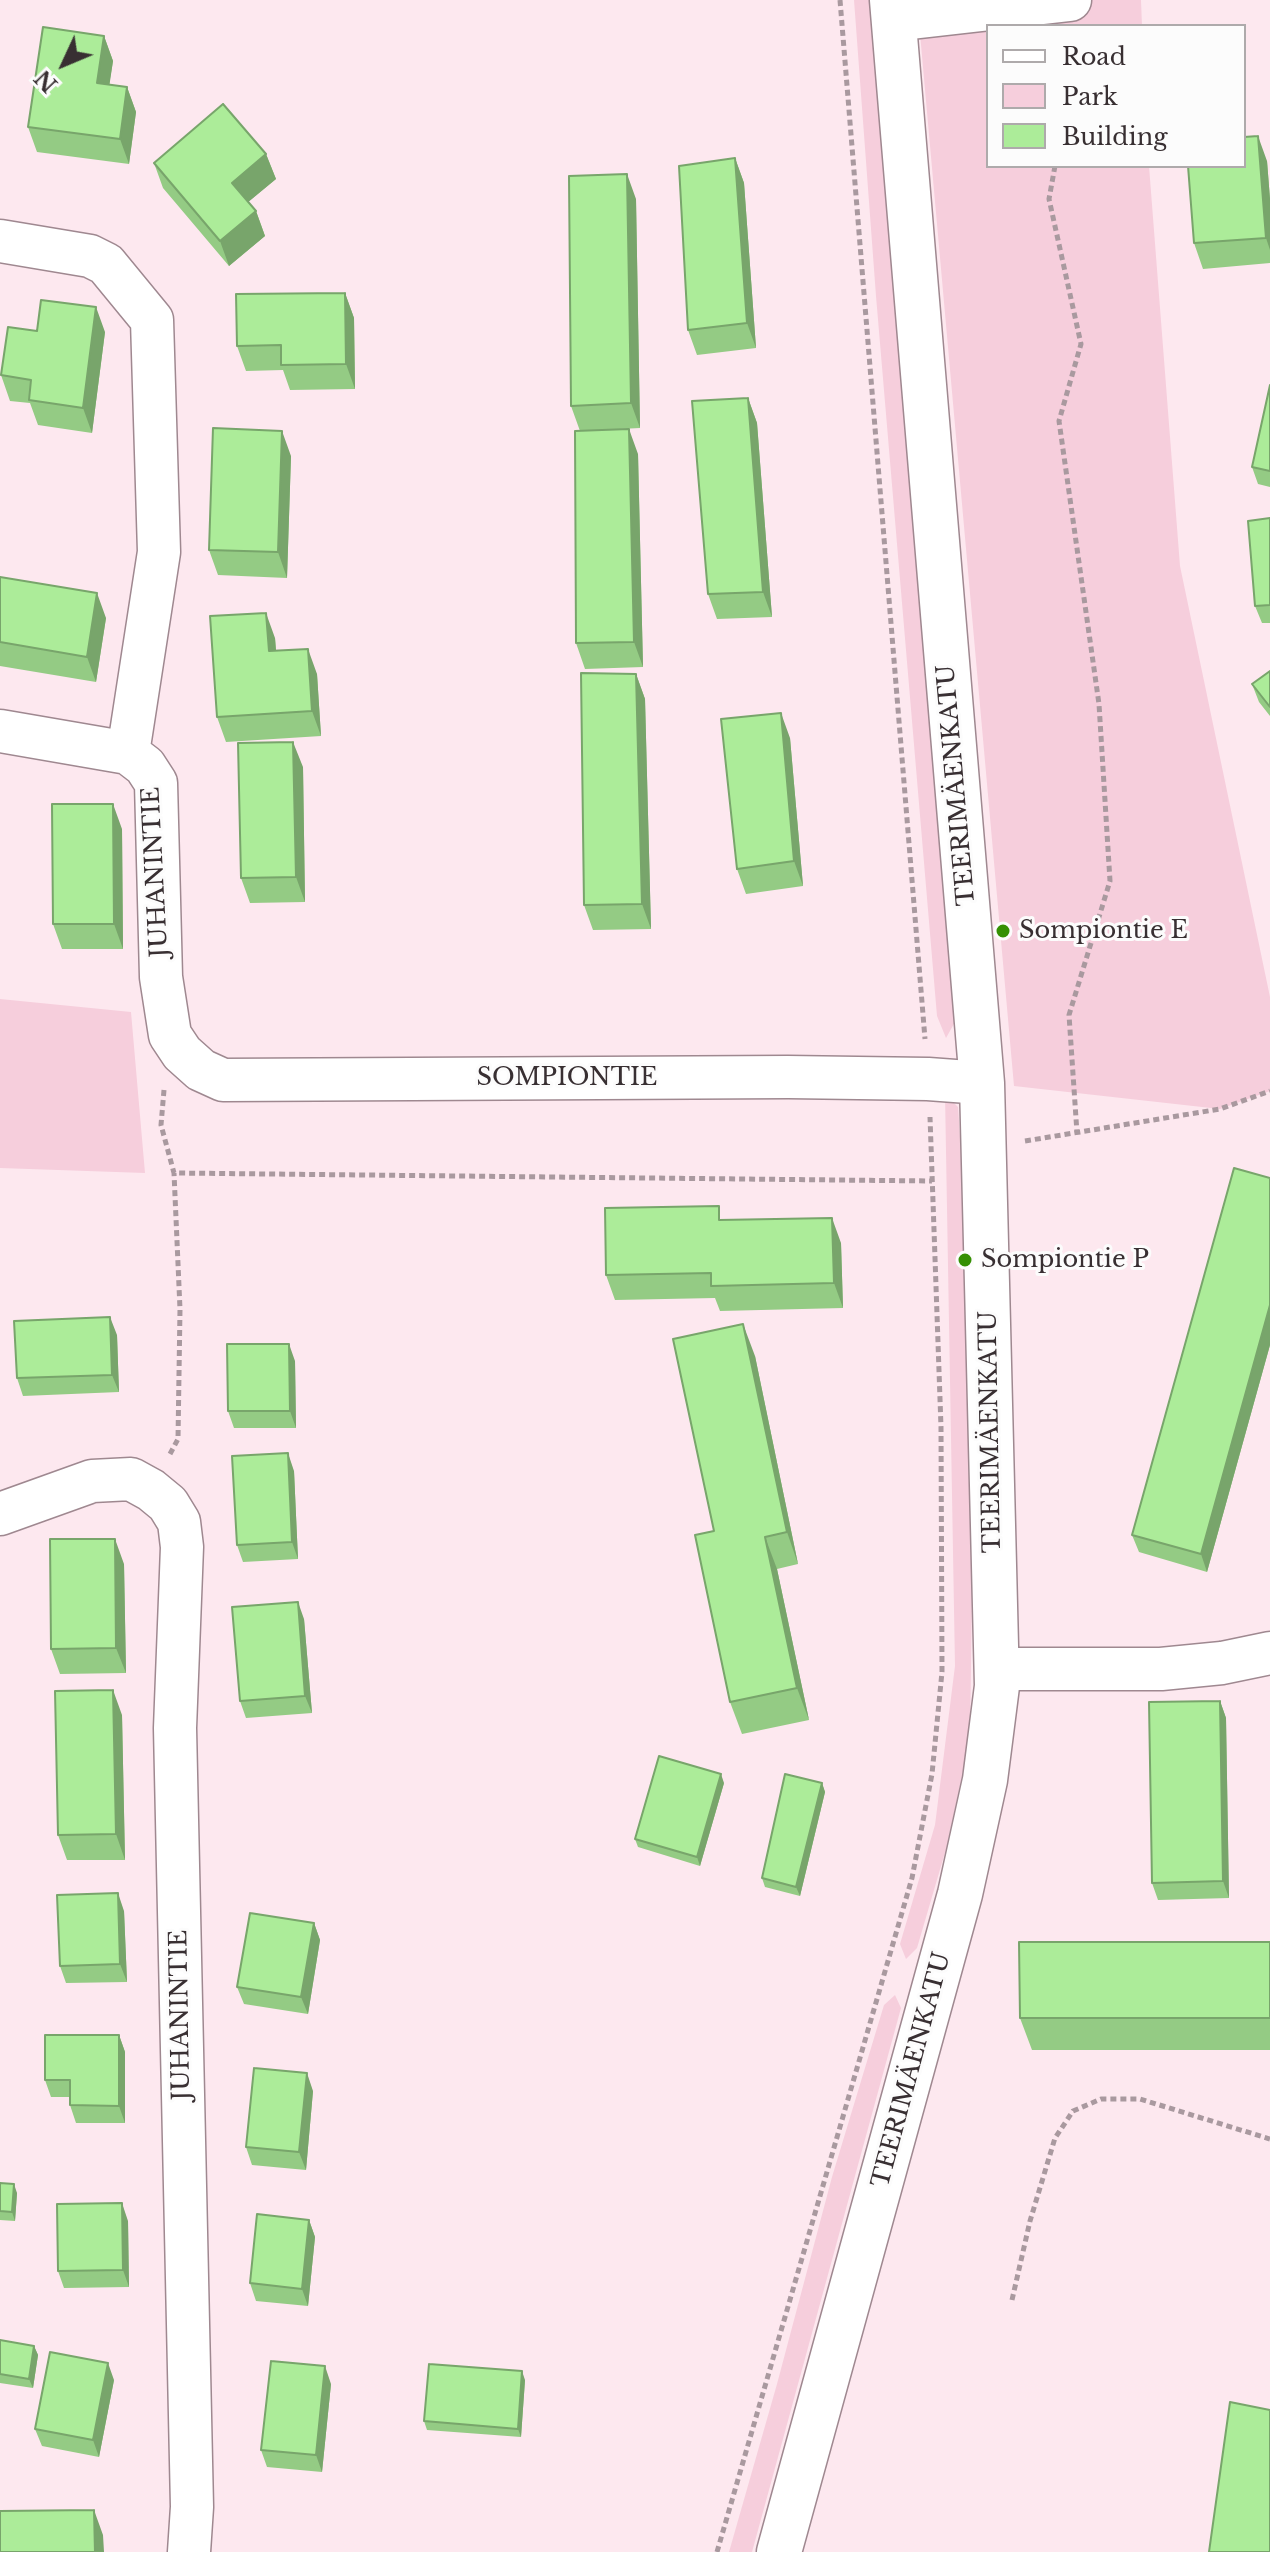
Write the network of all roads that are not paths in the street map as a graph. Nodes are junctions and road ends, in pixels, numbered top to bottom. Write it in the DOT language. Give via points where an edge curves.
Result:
graph roads {
  1 [pos="1070,0"];
  2 [pos="893,10"];
  3 [pos="0,241"];
  4 [pos="0,731"];
  5 [pos="128,753"];
  6 [pos="170,1035"];
  7 [pos="982,1083"];
  8 [pos="0,1514"];
  9 [pos="1270,1653"];
  10 [pos="997,1669"];
  11 [pos="189,2552"];
  12 [pos="779,2552"];
  1 -- 2 [label="street"];
  2 -- 7 [label="street, TEERIMÄENKATU"];
  3 -- 5 [label="street" via="90,256 106,264 152,320 159,552"];
  4 -- 5 [label="street, JUHANINTIE"];
  5 -- 6 [label="street, JUHANINTIE" via="156,783 161,977"];
  6 -- 7 [label="street, SOMPIONTIE" via="201,1070 223,1080 772,1077"];
  7 -- 10 [label="street, TEERIMÄENKATU"];
  8 -- 11 [label="street, JUHANINTIE" via="92,1481 131,1479 168,1504 179,1522 175,1728"];
  9 -- 10 [label="street" via="1161,1669"];
  10 -- 12 [label="street, TEERIMÄENKATU" via="985,1780 960,1894"];
}
